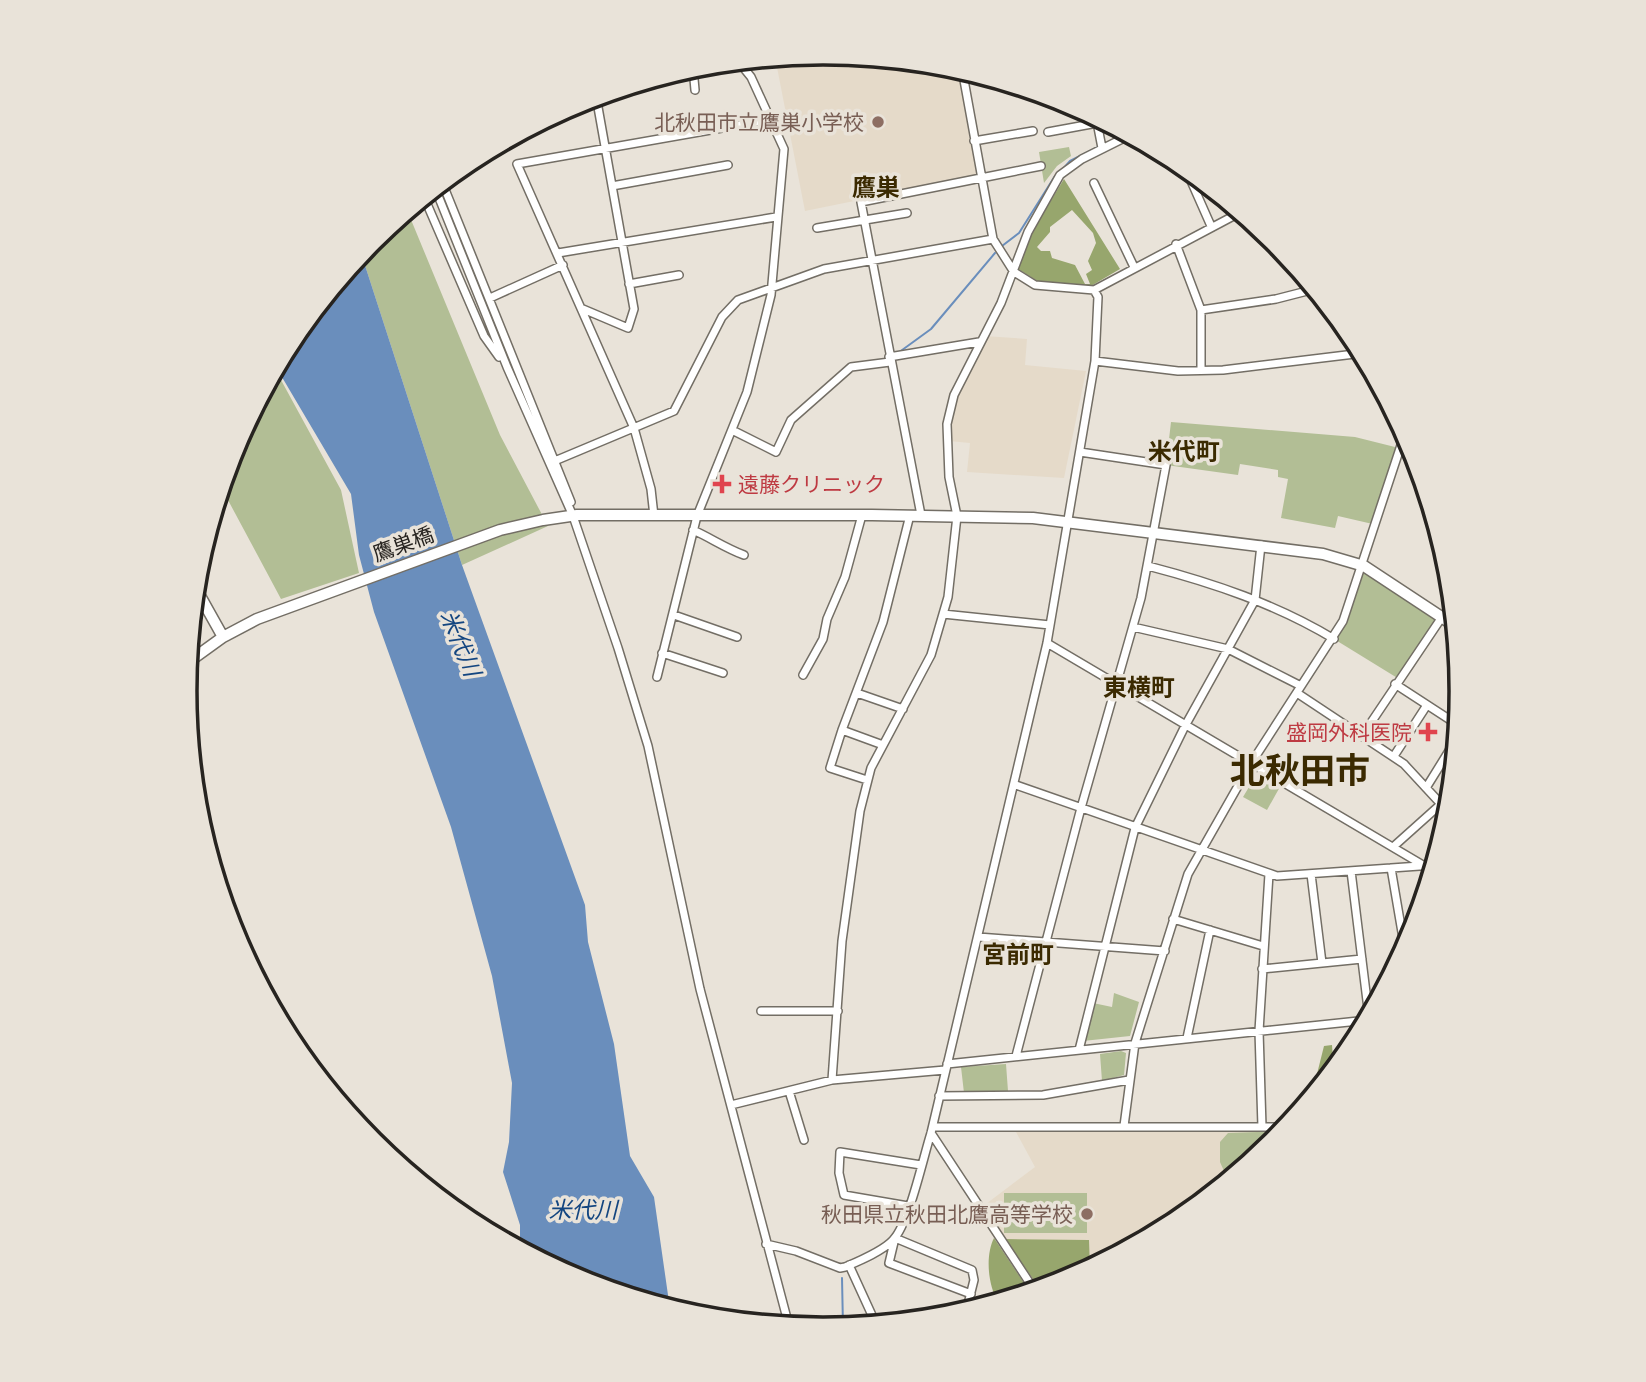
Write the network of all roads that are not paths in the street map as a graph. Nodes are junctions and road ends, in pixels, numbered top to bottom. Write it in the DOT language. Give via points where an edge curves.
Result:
graph roads {
  1 [pos="745,70"];
  2 [pos="694,79"];
  3 [pos="964,81"];
  4 [pos="695,90"];
  5 [pos="598,107"];
  6 [pos="773,118"];
  7 [pos="1086,123"];
  8 [pos="1098,128"];
  9 [pos="1033,131"];
  10 [pos="1048,132"];
  11 [pos="1120,140"];
  12 [pos="974,141"];
  13 [pos="606,147"];
  14 [pos="1102,148"];
  15 [pos="728,165"];
  16 [pos="1041,166"];
  17 [pos="981,178"];
  18 [pos="1094,183"];
  19 [pos="612,186"];
  20 [pos="1194,187"];
  21 [pos="446,191"];
  22 [pos="439,197"];
  23 [pos="428,206"];
  24 [pos="907,213"];
  25 [pos="1232,216"];
  26 [pos="776,217"];
  27 [pos="866,220"];
  28 [pos="1212,226"];
  29 [pos="817,228"];
  30 [pos="993,239"];
  31 [pos="622,244"];
  32 [pos="1176,244"];
  33 [pos="558,253"];
  34 [pos="871,259"];
  35 [pos="563,265"];
  36 [pos="1134,267"];
  37 [pos="1014,272"];
  38 [pos="679,275"];
  39 [pos="629,284"];
  40 [pos="771,287"];
  41 [pos="1094,290"];
  42 [pos="1305,292"];
  43 [pos="490,298"];
  44 [pos="583,309"];
  45 [pos="1201,310"];
  46 [pos="979,342"];
  47 [pos="1351,354"];
  48 [pos="890,359"];
  49 [pos="1095,361"];
  50 [pos="507,368"];
  51 [pos="1201,370"];
  52 [pos="634,428"];
  53 [pos="732,430"];
  54 [pos="1402,451"];
  55 [pos="1080,452"];
  56 [pos="557,460"];
  57 [pos="862,515"];
  58 [pos="916,515"];
  59 [pos="572,516"];
  60 [pos="654,516"];
  61 [pos="697,516"];
  62 [pos="957,516"];
  63 [pos="1068,521"];
  64 [pos="693,530"];
  65 [pos="1155,532"];
  66 [pos="1261,545"];
  67 [pos="744,555"];
  68 [pos="1148,566"];
  69 [pos="1364,566"];
  70 [pos="1255,600"];
  71 [pos="203,602"];
  72 [pos="943,614"];
  73 [pos="674,615"];
  74 [pos="1442,617"];
  75 [pos="1445,619"];
  76 [pos="1050,625"];
  77 [pos="1133,627"];
  78 [pos="737,636"];
  79 [pos="223,637"];
  80 [pos="1334,639"];
  81 [pos="1047,643"];
  82 [pos="1228,649"];
  83 [pos="662,653"];
  84 [pos="198,655"];
  85 [pos="723,673"];
  86 [pos="803,675"];
  87 [pos="657,677"];
  88 [pos="1116,684"];
  89 [pos="1395,684"];
  90 [pos="1299,690"];
  91 [pos="857,694"];
  92 [pos="1427,705"];
  93 [pos="903,709"];
  94 [pos="1448,718"];
  95 [pos="1185,726"];
  96 [pos="842,730"];
  97 [pos="1362,736"];
  98 [pos="883,745"];
  99 [pos="1394,756"];
  100 [pos="1446,756"];
  101 [pos="1250,765"];
  102 [pos="867,780"];
  103 [pos="1016,785"];
  104 [pos="1426,788"];
  105 [pos="1439,802"];
  106 [pos="1438,807"];
  107 [pos="1081,808"];
  108 [pos="1135,828"];
  109 [pos="1393,847"];
  110 [pos="1200,849"];
  111 [pos="1424,866"];
  112 [pos="1391,868"];
  113 [pos="1351,871"];
  114 [pos="1269,874"];
  115 [pos="1311,874"];
  116 [pos="1173,919"];
  117 [pos="1210,930"];
  118 [pos="1402,931"];
  119 [pos="978,937"];
  120 [pos="1045,942"];
  121 [pos="1263,946"];
  122 [pos="1105,947"];
  123 [pos="1164,951"];
  124 [pos="1362,958"];
  125 [pos="1322,963"];
  126 [pos="1262,969"];
  127 [pos="1367,1000"];
  128 [pos="761,1011"];
  129 [pos="838,1011"];
  130 [pos="1356,1020"];
  131 [pos="1259,1031"];
  132 [pos="1187,1038"];
  133 [pos="1135,1043"];
  134 [pos="1079,1050"];
  135 [pos="1016,1056"];
  136 [pos="946,1067"];
  137 [pos="832,1080"];
  138 [pos="1129,1080"];
  139 [pos="789,1091"];
  140 [pos="939,1096"];
  141 [pos="731,1105"];
  142 [pos="1124,1126"];
  143 [pos="1262,1127"];
  144 [pos="1273,1127"];
  145 [pos="932,1130"];
  146 [pos="804,1140"];
  147 [pos="921,1165"];
  148 [pos="908,1206"];
  149 [pos="895,1238"];
  150 [pos="766,1244"];
  151 [pos="849,1265"];
  152 [pos="1029,1282"];
  153 [pos="971,1294"];
  154 [pos="969,1299"];
  155 [pos="872,1315"];
  156 [pos="786,1316"];
  1 -- 6 [label="street"];
  2 -- 4 [label="street"];
  3 -- 12 [label="street"];
  5 -- 13 [label="street"];
  6 -- 13 [label="street"];
  6 -- 26 [label="street" via="784,149"];
  7 -- 10 [label="street"];
  8 -- 14 [label="street"];
  9 -- 12 [label="street"];
  11 -- 14 [label="street"];
  12 -- 17 [label="street"];
  13 -- 19 [label="street"];
  13 -- 33 [label="street" via="517,164"];
  14 -- 37 [label="street" via="1060,175 1028,232"];
  15 -- 19 [label="street"];
  16 -- 17 [label="street"];
  17 -- 27 [label="street" via="861,201"];
  17 -- 30 [label="street"];
  18 -- 36 [label="street"];
  19 -- 31 [label="street"];
  20 -- 28 [label="street"];
  21 -- 43 [label="street"];
  22 -- 50 [label="street"];
  23 -- 50 [label="street" via="484,336"];
  24 -- 27 [label="street"];
  25 -- 28 [label="street"];
  26 -- 31 [label="street"];
  26 -- 40 [label="street"];
  27 -- 29 [label="street"];
  27 -- 34 [label="street"];
  28 -- 32 [label="street"];
  30 -- 34 [label="street"];
  30 -- 37 [label="street"];
  31 -- 33 [label="street"];
  31 -- 39 [label="street"];
  32 -- 36 [label="street"];
  32 -- 45 [label="street"];
  33 -- 35 [label="street"];
  34 -- 40 [label="street"];
  34 -- 48 [label="street"];
  35 -- 43 [label="street"];
  35 -- 44 [label="street"];
  36 -- 41 [label="street"];
  37 -- 41 [label="street" via="1035,285"];
  37 -- 46 [label="street"];
  38 -- 39 [label="street"];
  39 -- 44 [label="street" via="634,309 628,328"];
  40 -- 52 [label="street" via="728,308 674,411"];
  40 -- 53 [label="street" via="757,357"];
  41 -- 49 [label="street" via="1098,297"];
  42 -- 45 [label="street"];
  43 -- 56 [label="street"];
  44 -- 52 [label="street"];
  45 -- 51 [label="street"];
  46 -- 48 [label="street"];
  46 -- 62 [label="street" via="954,395 947,424 949,477"];
  47 -- 51 [label="street"];
  48 -- 53 [label="street" via="850,367 791,421 776,452"];
  48 -- 58 [label="street"];
  49 -- 51 [label="street"];
  49 -- 55 [label="street"];
  50 -- 59 [label="street"];
  52 -- 56 [label="street"];
  52 -- 60 [label="street"];
  53 -- 61 [label="street"];
  54 -- 69 [label="street"];
  55 -- 63 [label="street"];
  55 -- 65 [label="street" via="1166,465"];
  56 -- 59 [label="street"];
  57 -- 58 [label="street, 鷹巣橋"];
  57 -- 61 [label="street, 鷹巣橋"];
  57 -- 86 [label="street" via="823,639"];
  58 -- 62 [label="street, 鷹巣橋"];
  58 -- 91 [label="street"];
  59 -- 60 [label="street, 鷹巣橋"];
  59 -- 79 [label="street, 鷹巣橋" via="500,530 257,619"];
  59 -- 141 [label="street" via="648,746 700,989"];
  60 -- 61 [label="street, 鷹巣橋"];
  61 -- 64 [label="street"];
  62 -- 63 [label="street, 鷹巣橋"];
  62 -- 72 [label="street"];
  63 -- 65 [label="street, 鷹巣橋"];
  63 -- 76 [label="street"];
  64 -- 67 [label="street"];
  64 -- 73 [label="street"];
  65 -- 66 [label="street, 鷹巣橋"];
  65 -- 68 [label="street"];
  66 -- 69 [label="street, 鷹巣橋" via="1323,554"];
  66 -- 70 [label="street"];
  68 -- 70 [label="street"];
  68 -- 77 [label="street"];
  69 -- 74 [label="street, 鷹巣橋"];
  69 -- 80 [label="street"];
  70 -- 80 [label="street"];
  70 -- 82 [label="street"];
  71 -- 79 [label="street"];
  72 -- 76 [label="street"];
  72 -- 93 [label="street" via="931,655"];
  73 -- 78 [label="street"];
  73 -- 83 [label="street"];
  74 -- 75 [label="street, 鷹巣橋"];
  74 -- 89 [label="street"];
  76 -- 81 [label="street"];
  77 -- 82 [label="street"];
  77 -- 88 [label="street"];
  79 -- 84 [label="street, 鷹巣橋"];
  80 -- 90 [label="street"];
  81 -- 88 [label="street"];
  81 -- 103 [label="street"];
  82 -- 90 [label="street"];
  82 -- 95 [label="street"];
  83 -- 85 [label="street"];
  83 -- 87 [label="street"];
  88 -- 95 [label="street"];
  88 -- 107 [label="street"];
  89 -- 92 [label="street"];
  89 -- 97 [label="street"];
  90 -- 97 [label="street"];
  90 -- 101 [label="street"];
  91 -- 93 [label="street"];
  91 -- 96 [label="street"];
  92 -- 94 [label="street"];
  92 -- 99 [label="street"];
  93 -- 98 [label="street"];
  95 -- 101 [label="street"];
  95 -- 108 [label="street"];
  96 -- 98 [label="street"];
  96 -- 102 [label="street" via="830,768"];
  97 -- 99 [label="street"];
  98 -- 102 [label="street"];
  99 -- 104 [label="street"];
  100 -- 104 [label="street"];
  101 -- 109 [label="street"];
  101 -- 110 [label="street"];
  102 -- 129 [label="street" via="854,837"];
  103 -- 107 [label="street"];
  103 -- 119 [label="street"];
  104 -- 105 [label="street"];
  106 -- 109 [label="street"];
  107 -- 108 [label="street"];
  107 -- 120 [label="street"];
  108 -- 110 [label="street"];
  108 -- 122 [label="street"];
  109 -- 111 [label="street"];
  110 -- 114 [label="street"];
  110 -- 116 [label="street"];
  111 -- 112 [label="street"];
  112 -- 113 [label="street"];
  112 -- 118 [label="street"];
  113 -- 115 [label="street"];
  113 -- 124 [label="street"];
  114 -- 115 [label="street"];
  114 -- 121 [label="street"];
  115 -- 125 [label="street"];
  116 -- 117 [label="street"];
  116 -- 123 [label="street"];
  117 -- 121 [label="street"];
  117 -- 132 [label="street"];
  119 -- 120 [label="street"];
  119 -- 136 [label="street"];
  120 -- 122 [label="street"];
  120 -- 135 [label="street"];
  121 -- 126 [label="street"];
  122 -- 123 [label="street"];
  122 -- 134 [label="street"];
  123 -- 133 [label="street"];
  124 -- 125 [label="street"];
  124 -- 127 [label="street"];
  125 -- 126 [label="street"];
  126 -- 131 [label="street"];
  128 -- 129 [label="street"];
  129 -- 137 [label="street"];
  130 -- 131 [label="street"];
  131 -- 132 [label="street"];
  131 -- 143 [label="street"];
  132 -- 133 [label="street"];
  133 -- 134 [label="street"];
  133 -- 138 [label="street"];
  134 -- 135 [label="street"];
  135 -- 136 [label="street"];
  136 -- 137 [label="street"];
  136 -- 140 [label="street"];
  137 -- 139 [label="street"];
  138 -- 140 [label="street" via="1043,1095"];
  138 -- 142 [label="street"];
  139 -- 141 [label="street"];
  139 -- 146 [label="street"];
  140 -- 145 [label="street"];
  141 -- 150 [label="street"];
  142 -- 143 [label="street"];
  142 -- 145 [label="street"];
  143 -- 144 [label="street"];
  145 -- 147 [label="street"];
  145 -- 152 [label="street"];
  147 -- 148 [label="street"];
  147 -- 148 [label="street" via="840,1152 844,1195"];
  148 -- 149 [label="street"];
  149 -- 151 [label="street"];
  149 -- 153 [label="street" via="972,1270"];
  149 -- 153 [label="street" via="889,1263"];
  150 -- 151 [label="street" via="840,1268"];
  150 -- 156 [label="street"];
  151 -- 155 [label="street"];
  153 -- 154 [label="street"];
}
